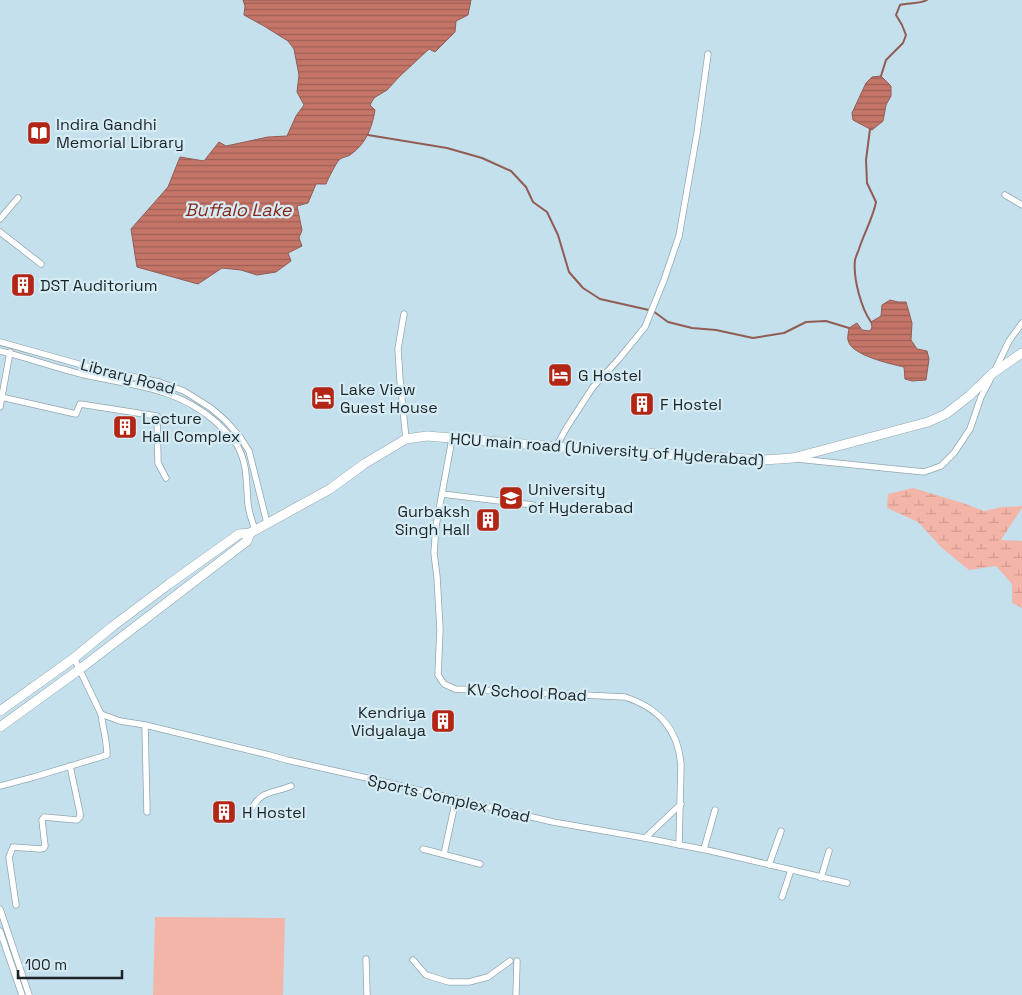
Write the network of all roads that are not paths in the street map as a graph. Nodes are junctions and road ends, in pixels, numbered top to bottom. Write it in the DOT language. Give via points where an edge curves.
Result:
graph roads {
  1 [pos="708,54"];
  2 [pos="1004,194"];
  3 [pos="18,198"];
  4 [pos="1021,203"];
  5 [pos="0,219"];
  6 [pos="0,232"];
  7 [pos="41,264"];
  8 [pos="404,314"];
  9 [pos="1022,323"];
  10 [pos="0,342"];
  11 [pos="12,345"];
  12 [pos="0,350"];
  13 [pos="10,353"];
  14 [pos="1022,353"];
  15 [pos="993,373"];
  16 [pos="1,397"];
  17 [pos="0,407"];
  18 [pos="452,439"];
  19 [pos="406,440"];
  20 [pos="556,447"];
  21 [pos="792,458"];
  22 [pos="166,478"];
  23 [pos="442,494"];
  24 [pos="533,505"];
  25 [pos="267,523"];
  26 [pos="252,531"];
  27 [pos="74,658"];
  28 [pos="80,669"];
  29 [pos="0,711"];
  30 [pos="101,714"];
  31 [pos="145,725"];
  32 [pos="0,727"];
  33 [pos="70,766"];
  34 [pos="0,786"];
  35 [pos="291,786"];
  36 [pos="456,799"];
  37 [pos="680,804"];
  38 [pos="252,808"];
  39 [pos="715,810"];
  40 [pos="147,812"];
  41 [pos="781,831"];
  42 [pos="645,838"];
  43 [pos="679,844"];
  44 [pos="423,849"];
  45 [pos="704,849"];
  46 [pos="829,851"];
  47 [pos="444,854"];
  48 [pos="480,864"];
  49 [pos="769,865"];
  50 [pos="791,870"];
  51 [pos="822,878"];
  52 [pos="847,883"];
  53 [pos="782,897"];
  54 [pos="16,905"];
  55 [pos="0,909"];
  56 [pos="0,931"];
  57 [pos="366,959"];
  58 [pos="413,960"];
  59 [pos="22,995"];
  60 [pos="29,995"];
  61 [pos="366,995"];
  62 [pos="516,995"];
  1 -- 20 [label="street" via="679,236 664,280 645,327 593,387"];
  2 -- 4 [label="street"];
  3 -- 5 [label="street"];
  6 -- 7 [label="street"];
  8 -- 19 [label="street" via="398,349"];
  9 -- 15 [label="street"];
  10 -- 11 [label="street, Library Road"];
  11 -- 13 [label="street"];
  11 -- 25 [label="street, Library Road" via="100,370 159,382 184,391 211,408 226,421 249,451"];
  12 -- 13 [label="street"];
  13 -- 16 [label="street"];
  13 -- 26 [label="street" via="56,368 160,390 208,415 227,432 240,453 246,469"];
  14 -- 15 [label="street, HCU main road (University of Hyderabad)"];
  15 -- 21 [label="street, HCU main road (University of Hyderabad)" via="946,414 928,422"];
  15 -- 21 [label="street" via="970,429 941,466 924,472"];
  16 -- 17 [label="street"];
  16 -- 22 [label="street" via="76,414 80,404 157,416 158,463"];
  18 -- 19 [label="street, HCU main road (University of Hyderabad)" via="426,436"];
  18 -- 20 [label="street, HCU main road (University of Hyderabad)"];
  18 -- 23 [label="street, KV School Road"];
  19 -- 25 [label="street, HCU main road (University of Hyderabad)" via="364,464 330,489"];
  20 -- 21 [label="street, HCU main road (University of Hyderabad)" via="694,457"];
  23 -- 24 [label="street"];
  23 -- 37 [label="street, KV School Road" via="434,553 440,629 438,675 444,684 455,689 632,699 666,722 678,744"];
  25 -- 26 [label="street, HCU main road (University of Hyderabad)"];
  26 -- 27 [label="street" via="237,535 129,613"];
  26 -- 28 [label="street" via="247,540"];
  27 -- 28 [label="street"];
  27 -- 29 [label="street"];
  28 -- 30 [label="street"];
  28 -- 32 [label="street"];
  30 -- 31 [label="street, Sports Complex Road"];
  30 -- 33 [label="street" via="107,755"];
  31 -- 36 [label="street, Sports Complex Road"];
  31 -- 40 [label="street"];
  33 -- 34 [label="street"];
  33 -- 54 [label="street" via="80,817 76,820 44,817 44,848 13,848 9,857"];
  35 -- 38 [label="street" via="262,795"];
  36 -- 42 [label="street, Sports Complex Road" via="553,822"];
  36 -- 47 [label="street"];
  37 -- 42 [label="street"];
  37 -- 43 [label="street, KV School Road"];
  39 -- 45 [label="street"];
  41 -- 49 [label="street"];
  42 -- 43 [label="street, Sports Complex Road"];
  43 -- 45 [label="street, Sports Complex Road"];
  44 -- 47 [label="street"];
  45 -- 49 [label="street, Sports Complex Road"];
  46 -- 51 [label="street"];
  47 -- 48 [label="street"];
  49 -- 50 [label="street, Sports Complex Road"];
  50 -- 51 [label="street, Sports Complex Road"];
  50 -- 53 [label="street"];
  51 -- 52 [label="street, Sports Complex Road"];
  55 -- 60 [label="street"];
  56 -- 59 [label="street"];
  57 -- 61 [label="street"];
  58 -- 62 [label="street" via="426,974 449,982 469,982 488,977 514,961"];
}
